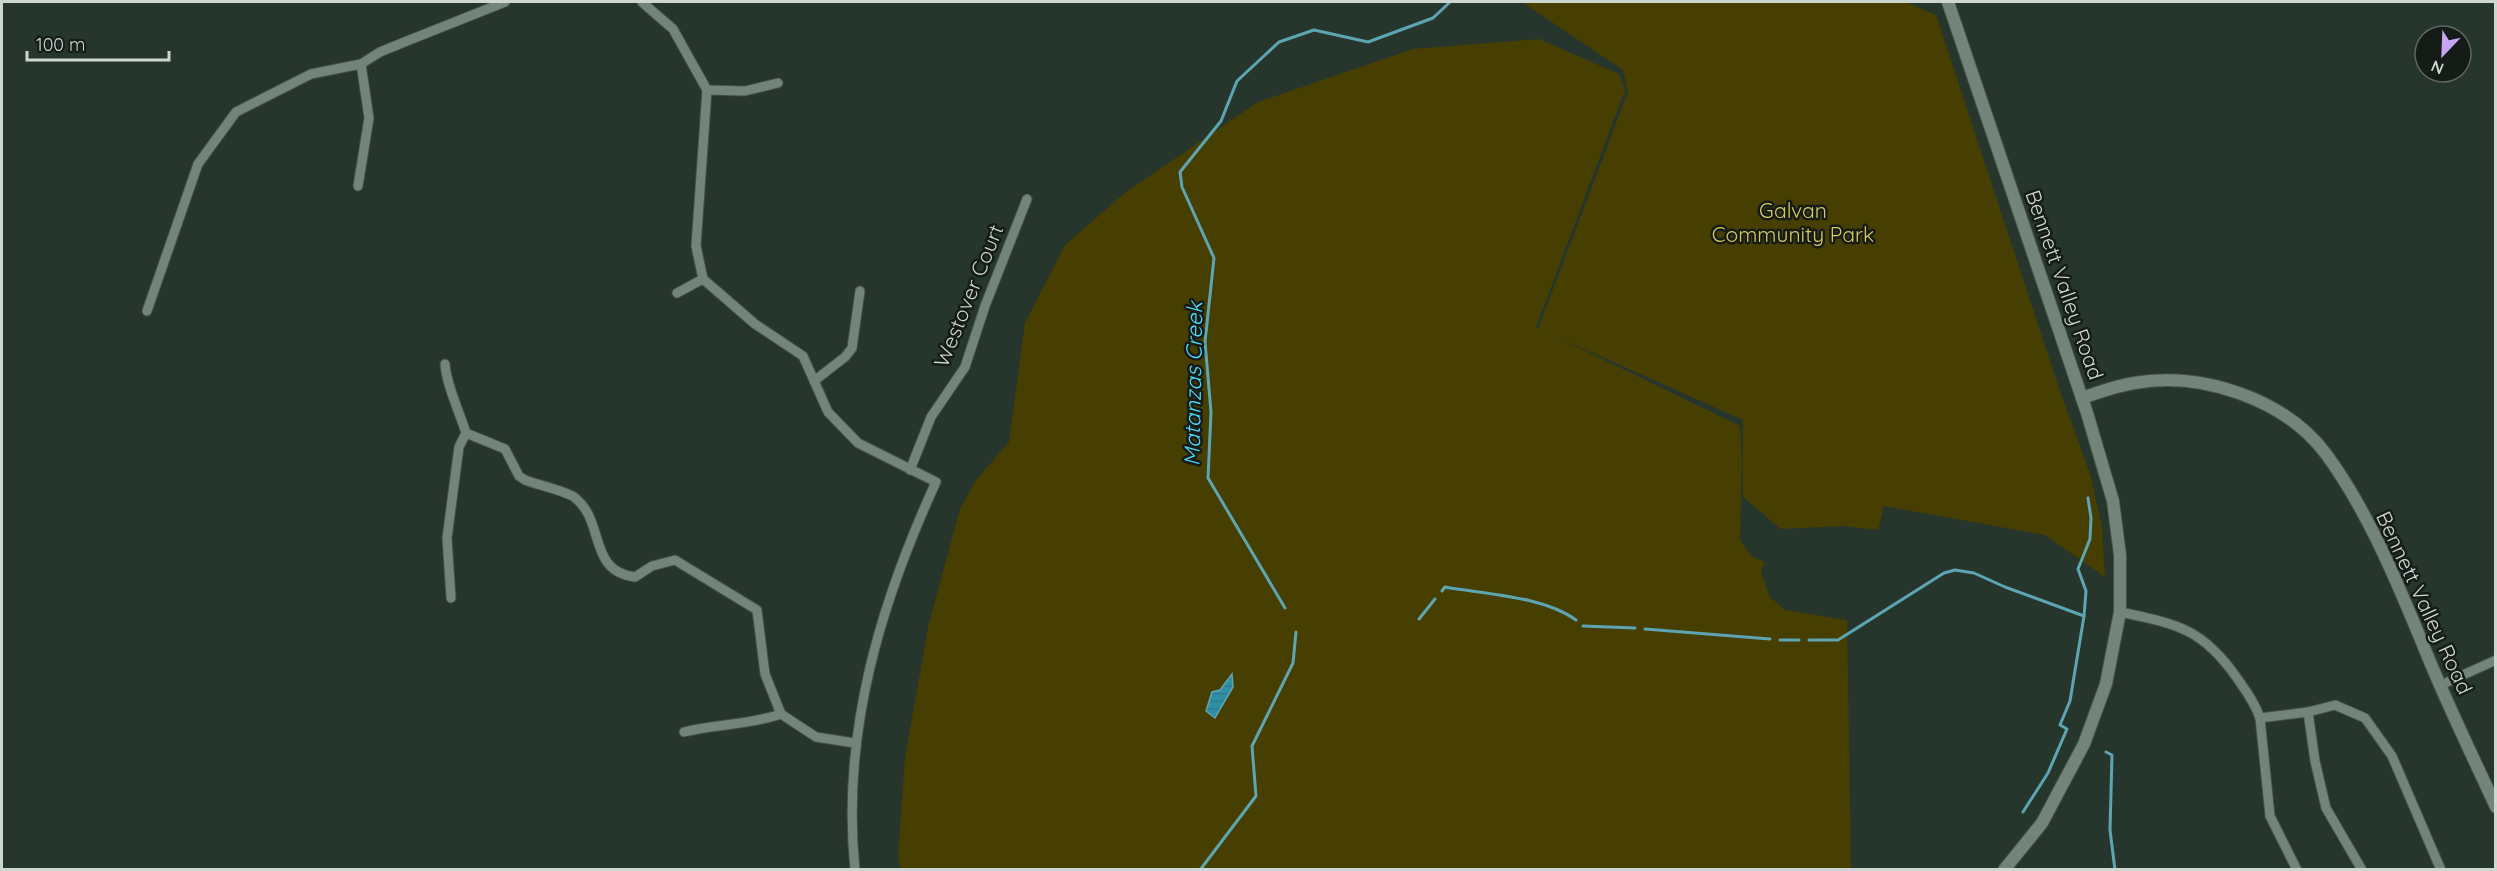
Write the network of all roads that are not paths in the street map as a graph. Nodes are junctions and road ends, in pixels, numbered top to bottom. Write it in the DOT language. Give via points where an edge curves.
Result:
graph roads {
  1 [pos="505,2"];
  2 [pos="642,2"];
  3 [pos="1948,2"];
  4 [pos="361,64"];
  5 [pos="778,83"];
  6 [pos="707,90"];
  7 [pos="358,186"];
  8 [pos="1027,199"];
  9 [pos="703,279"];
  10 [pos="860,291"];
  11 [pos="677,293"];
  12 [pos="147,311"];
  13 [pos="445,364"];
  14 [pos="814,381"];
  15 [pos="2082,398"];
  16 [pos="466,434"];
  17 [pos="910,470"];
  18 [pos="451,598"];
  19 [pos="2120,612"];
  20 [pos="2496,660"];
  21 [pos="2441,685"];
  22 [pos="2308,712"];
  23 [pos="781,714"];
  24 [pos="2260,718"];
  25 [pos="684,732"];
  26 [pos="855,743"];
  27 [pos="2496,807"];
  28 [pos="2439,869"];
  29 [pos="855,870"];
  30 [pos="2004,870"];
  31 [pos="2297,870"];
  32 [pos="2362,870"];
  1 -- 4 [label="street"];
  2 -- 6 [label="street" via="673,29"];
  3 -- 15 [label="street, Bennett Valley Road"];
  4 -- 7 [label="street" via="369,117"];
  4 -- 12 [label="street" via="311,74 236,112 198,164"];
  5 -- 6 [label="street" via="745,91"];
  6 -- 9 [label="street" via="696,246"];
  8 -- 17 [label="street, Westover Court" via="964,367 931,417"];
  9 -- 11 [label="street"];
  9 -- 14 [label="street" via="755,324 803,356"];
  10 -- 14 [label="street" via="852,348"];
  13 -- 16 [label="street"];
  14 -- 17 [label="street" via="828,412 858,443"];
  15 -- 19 [label="street" via="2114,501 2120,555"];
  15 -- 21 [label="street, Bennett Valley Road" via="2135,383 2169,381 2226,388 2261,402 2292,421 2325,453 2350,491 2399,587"];
  16 -- 18 [label="street" via="459,447 447,538"];
  16 -- 23 [label="street" via="505,449 525,480 573,496 585,510 604,560 620,575 635,577 652,566 675,560 757,610 765,674"];
  17 -- 26 [label="street" via="936,482 909,542 880,627"];
  19 -- 24 [label="street" via="2168,622 2195,634 2220,654 2255,703"];
  19 -- 30 [label="street" via="2106,684 2084,744 2042,823"];
  20 -- 21 [label="street"];
  21 -- 27 [label="street, Bennett Valley Road"];
  22 -- 24 [label="street"];
  22 -- 28 [label="street" via="2335,705 2366,718 2392,756"];
  22 -- 32 [label="street" via="2326,808"];
  23 -- 25 [label="street" via="756,722 717,724"];
  23 -- 26 [label="street" via="816,737"];
  24 -- 31 [label="street" via="2270,816"];
  26 -- 29 [label="street" via="851,830"];
}
